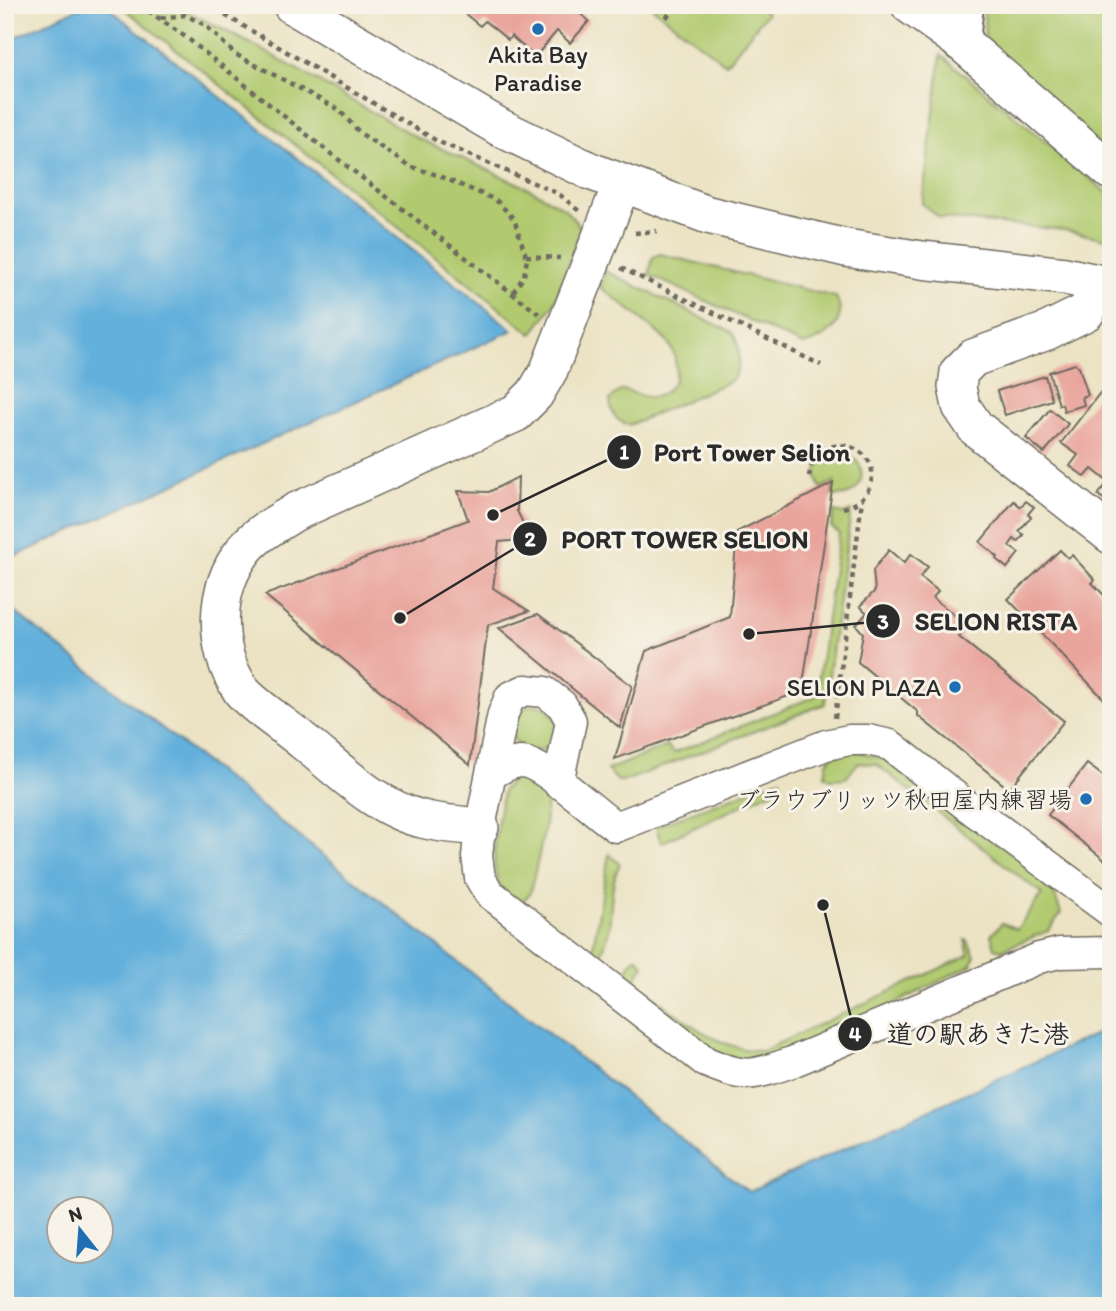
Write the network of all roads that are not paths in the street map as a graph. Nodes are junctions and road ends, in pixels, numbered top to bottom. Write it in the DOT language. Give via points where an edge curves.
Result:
graph roads {
  1 [pos="292,5"];
  2 [pos="911,5"];
  3 [pos="962,23"];
  4 [pos="1111,171"];
  5 [pos="622,183"];
  6 [pos="1106,285"];
  7 [pos="1111,535"];
  8 [pos="491,774"];
  9 [pos="558,783"];
  10 [pos="480,827"];
  11 [pos="1111,912"];
  12 [pos="1111,952"];
  1 -- 5 [label="street" via="501,128"];
  2 -- 3 [label="street"];
  3 -- 4 [label="street"];
  5 -- 6 [label="street" via="708,215 846,248"];
  5 -- 10 [label="street" via="565,333 535,394 516,413 295,512 263,533 244,550 227,579 220,606 220,635 242,692 392,808 420,819"];
  6 -- 7 [label="street" via="1086,312 973,358 959,372 957,387 961,406 976,428"];
  8 -- 9 [label="street" via="523,762 539,767"];
  8 -- 9 [label="street" via="510,697 525,690 545,692 562,705 571,721"];
  8 -- 10 [label="street"];
  9 -- 11 [label="street" via="617,827 826,745 849,740 890,745"];
  10 -- 12 [label="street" via="480,878 489,893 706,1062 732,1072 755,1074 792,1062 1039,958"];
}
